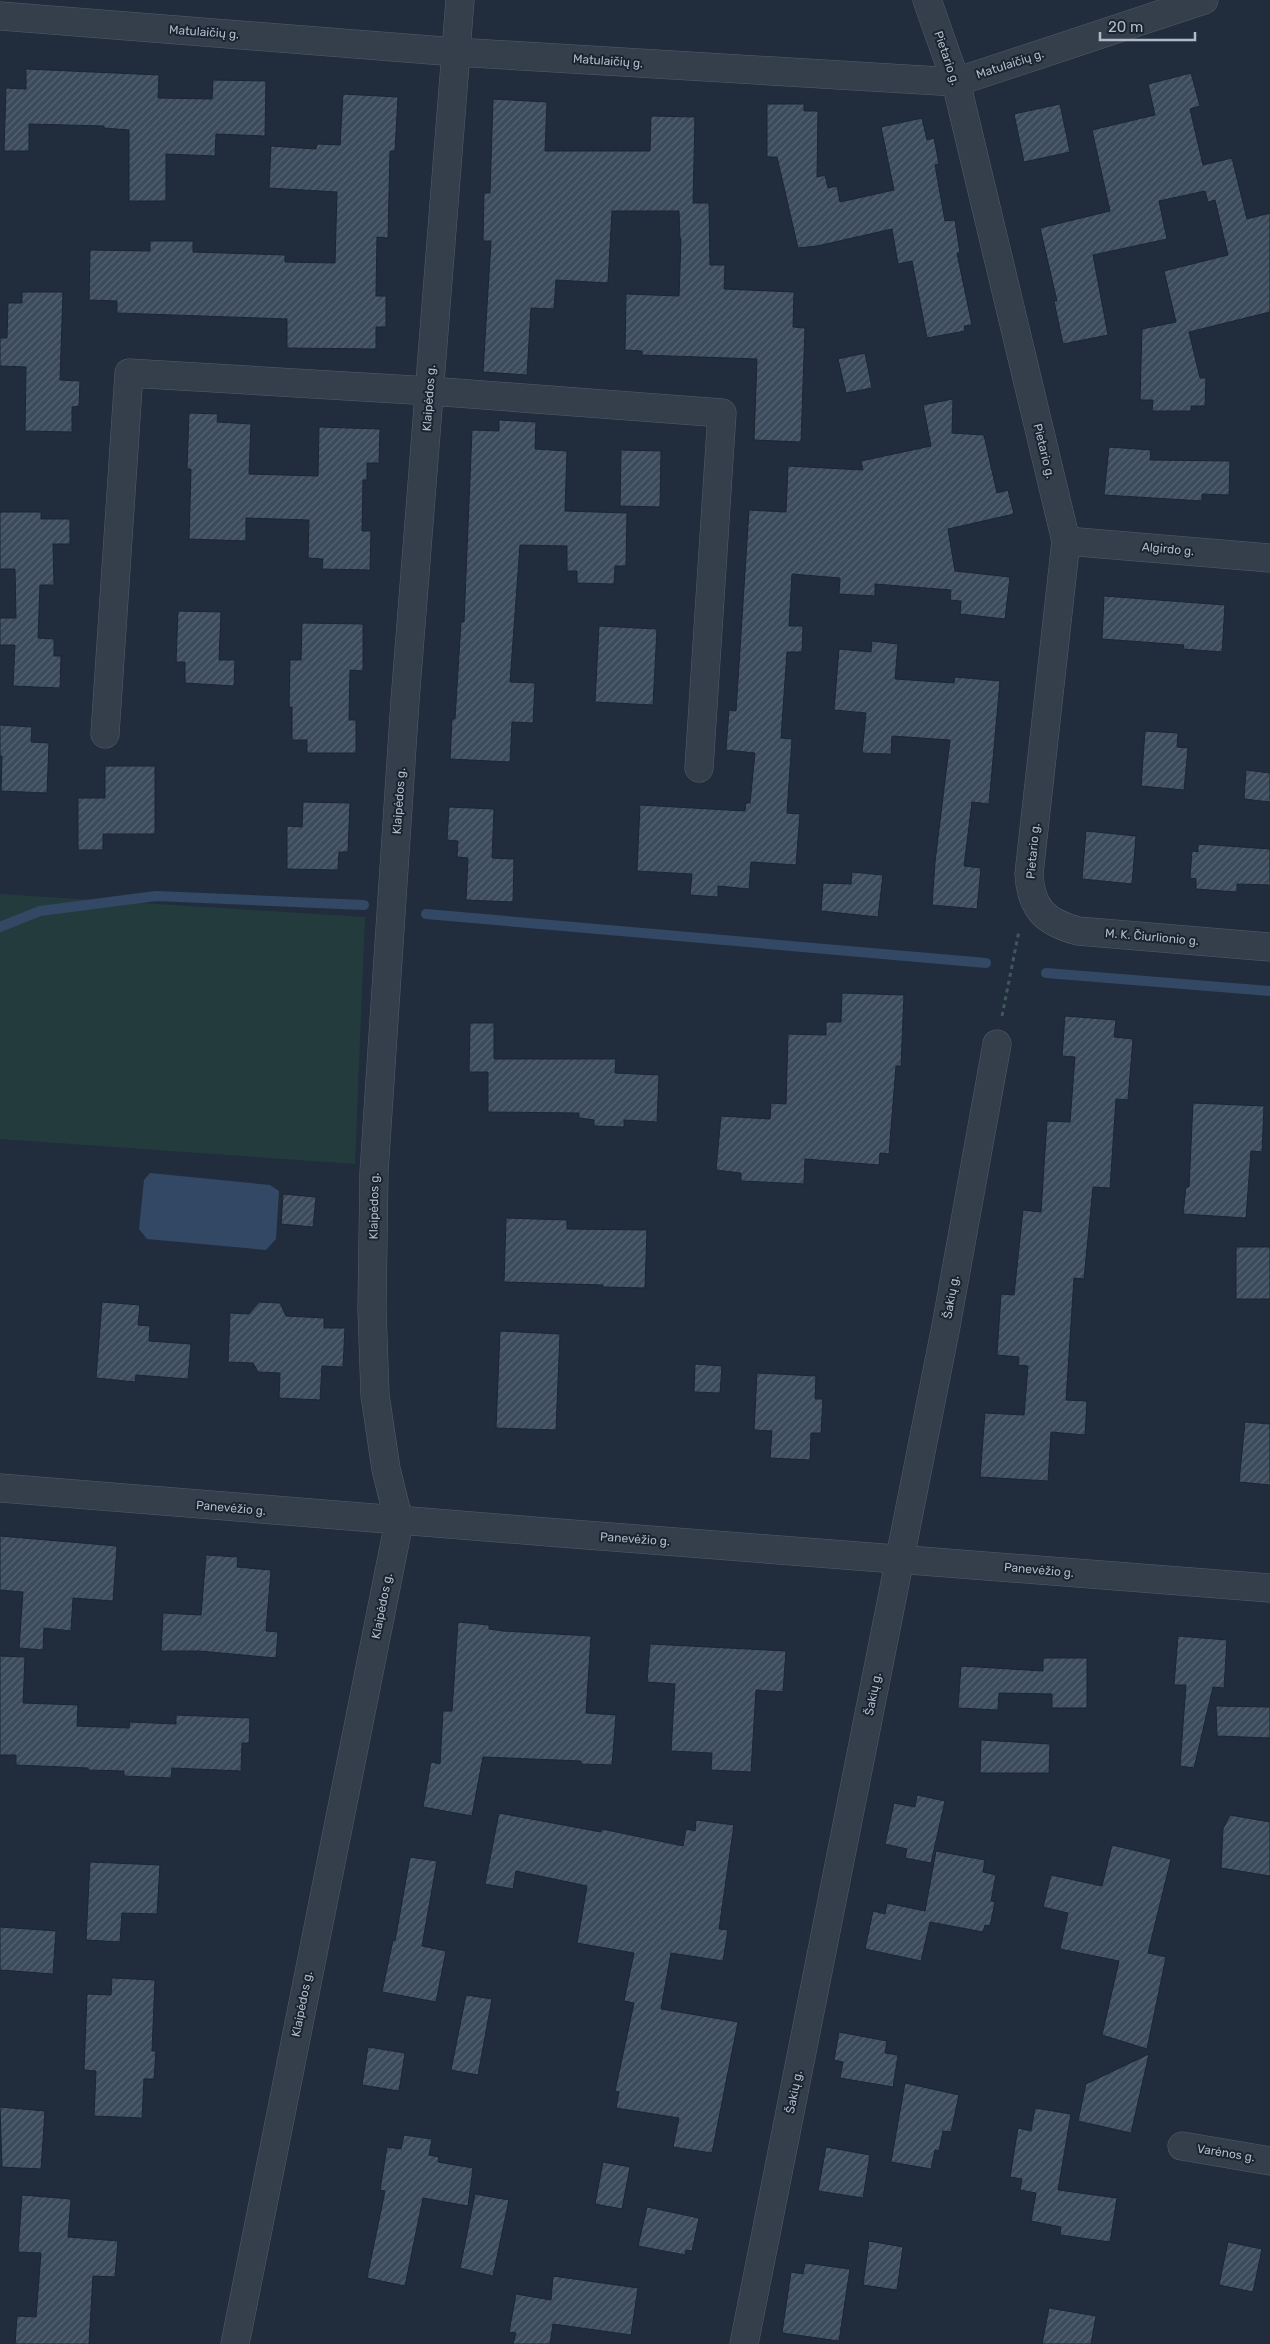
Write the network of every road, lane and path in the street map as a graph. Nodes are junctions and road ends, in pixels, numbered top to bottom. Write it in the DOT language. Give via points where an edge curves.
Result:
graph roads {
  1 [pos="460,0"];
  2 [pos="927,0"];
  3 [pos="1204,0"];
  4 [pos="0,16"];
  5 [pos="456,52"];
  6 [pos="956,82"];
  7 [pos="430,390"];
  8 [pos="1066,541"];
  9 [pos="1270,558"];
  10 [pos="105,734"];
  11 [pos="699,768"];
  12 [pos="1039,910"];
  13 [pos="1270,947"];
  14 [pos="997,1044"];
  15 [pos="0,1488"];
  16 [pos="399,1522"];
  17 [pos="900,1558"];
  18 [pos="1270,1588"];
  19 [pos="1182,2146"];
  20 [pos="1270,2160"];
  21 [pos="235,2344"];
  22 [pos="744,2344"];
  1 -- 5 [label="street, Klaipėdos g."];
  2 -- 6 [label="street, Pietario g."];
  3 -- 6 [label="street, Matulaičių g."];
  4 -- 5 [label="street, Matulaičių g."];
  5 -- 6 [label="street, Matulaičių g."];
  5 -- 7 [label="street, Klaipėdos g."];
  6 -- 8 [label="street, Pietario g."];
  7 -- 10 [label="street" via="129,373"];
  7 -- 11 [label="street" via="722,412"];
  7 -- 16 [label="street, Klaipėdos g." via="405,701 374,1172 372,1308 375,1395 386,1469"];
  8 -- 9 [label="street, Algirdo g."];
  8 -- 12 [label="street, Pietario g." via="1029,874 1031,891"];
  12 -- 13 [label="street, M. K. Čiurlionio g." via="1048,919 1078,931"];
  12 -- 14 [label="path" via="1026,921 1015,940"];
  14 -- 17 [label="street, Šakių g."];
  15 -- 16 [label="street, Panevėžio g."];
  16 -- 17 [label="street, Panevėžio g."];
  16 -- 21 [label="street, Klaipėdos g."];
  17 -- 18 [label="street, Panevėžio g."];
  17 -- 22 [label="street, Šakių g."];
  19 -- 20 [label="street, Varėnos g."];
}
